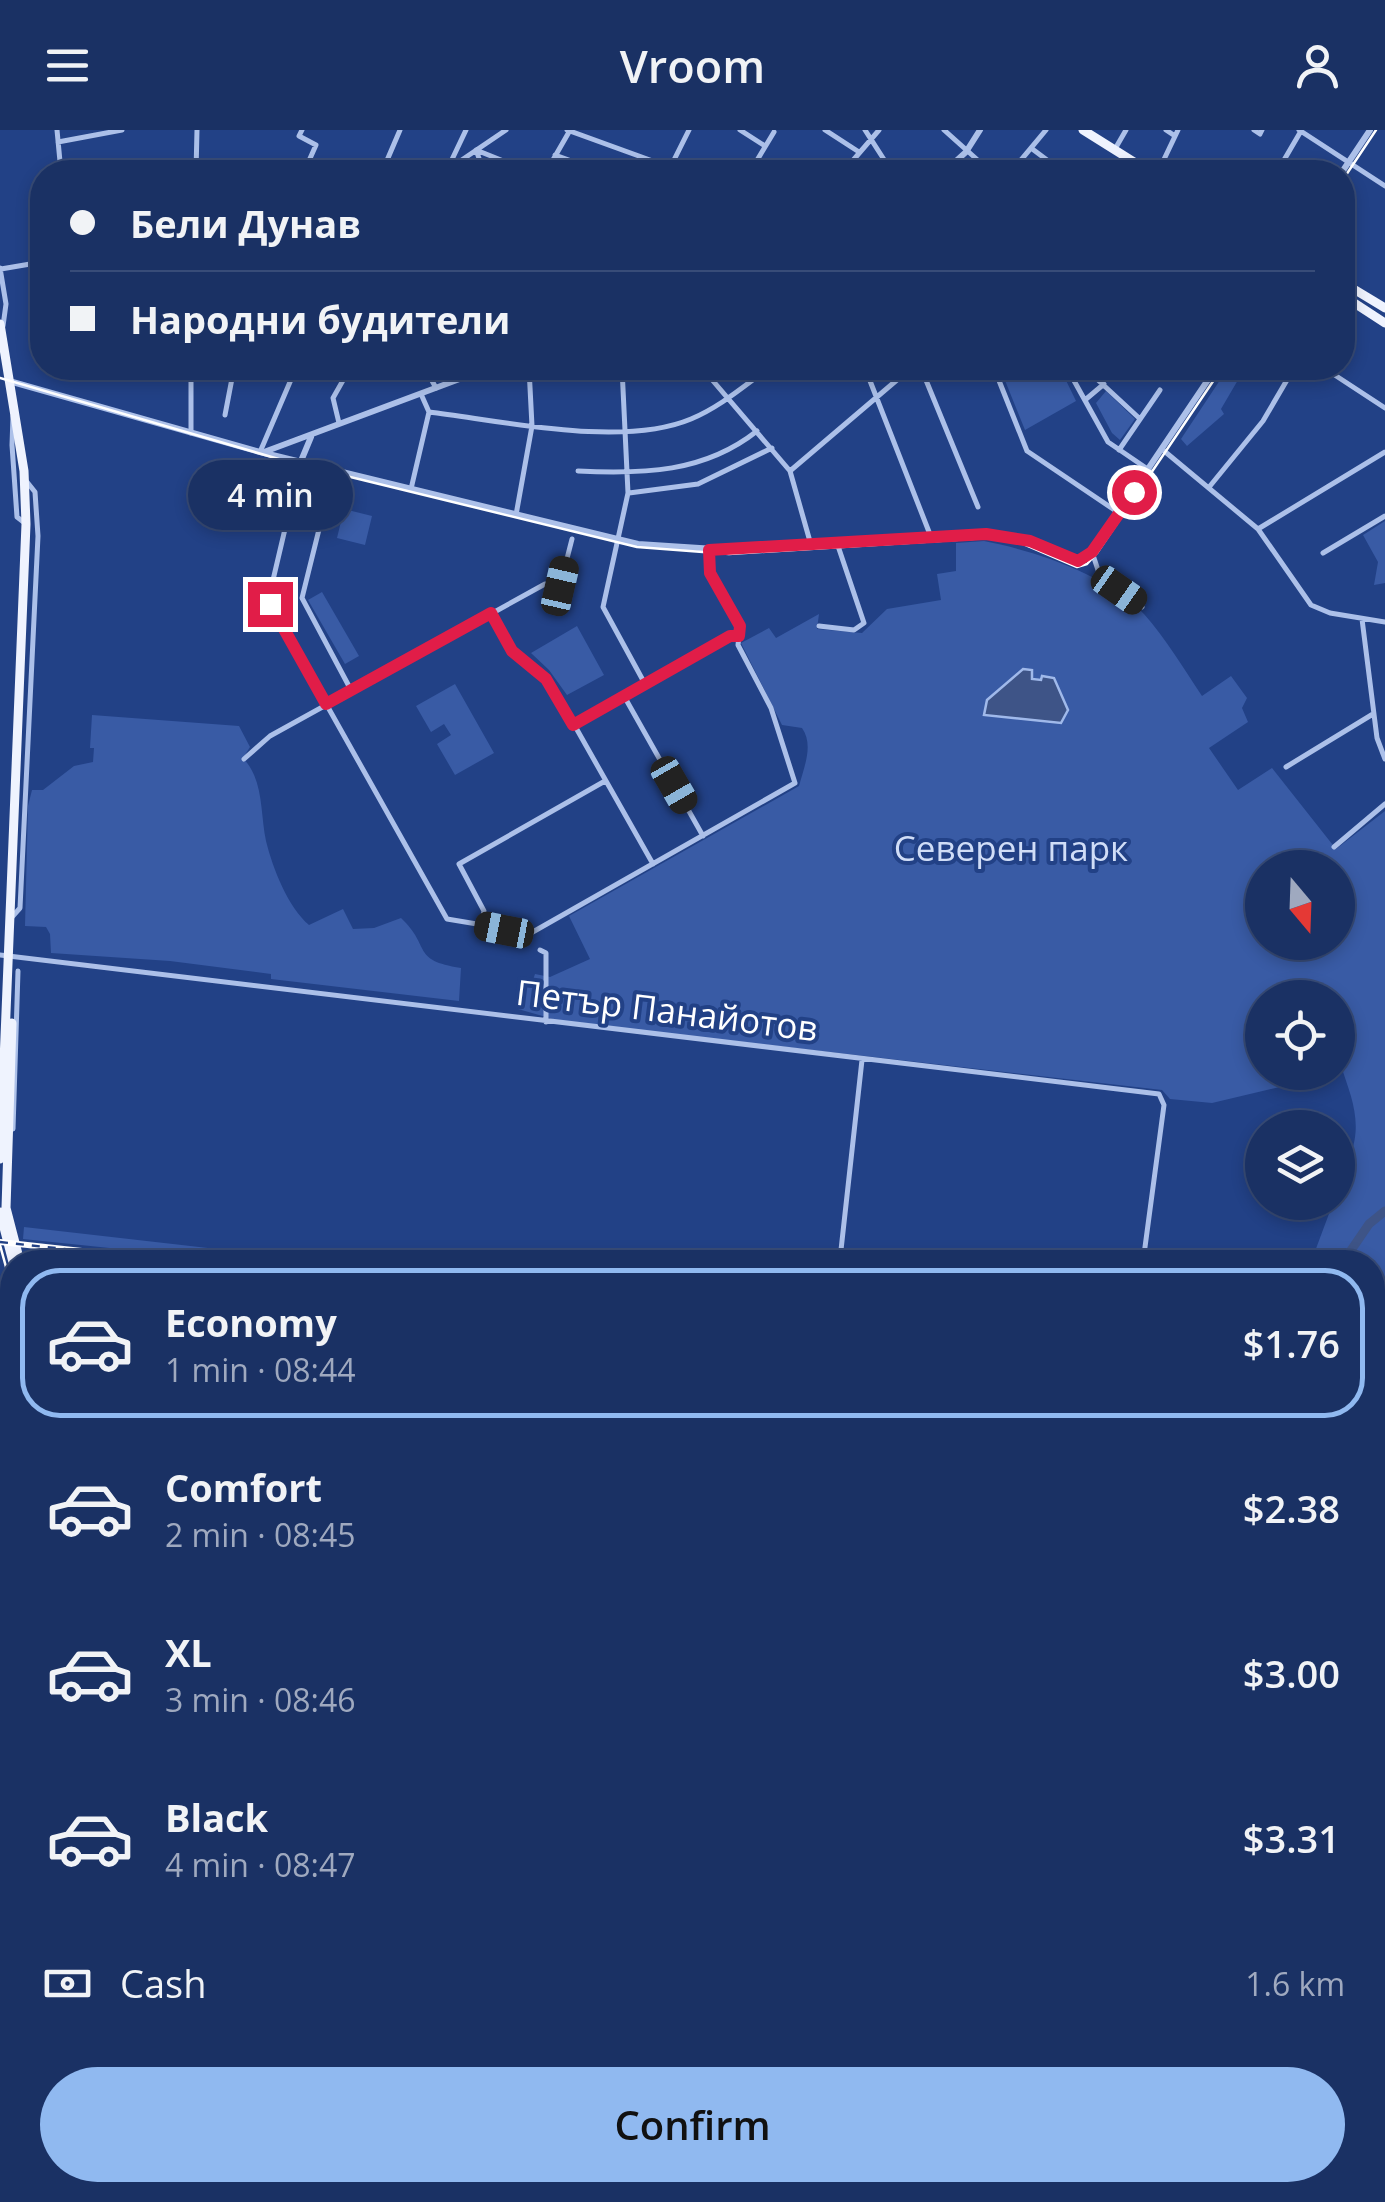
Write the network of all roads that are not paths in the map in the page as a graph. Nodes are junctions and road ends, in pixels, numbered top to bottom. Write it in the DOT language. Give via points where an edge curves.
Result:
graph roads {
  1 [pos="57,130"];
  2 [pos="122,130"];
  3 [pos="197,130"];
  4 [pos="302,130"];
  5 [pos="400,130"];
  6 [pos="466,130"];
  7 [pos="506,130"];
  8 [pos="569,130"];
  9 [pos="595,130"];
  10 [pos="689,130"];
  11 [pos="740,130"];
  12 [pos="825,130"];
  13 [pos="865,130"];
  14 [pos="879,130"];
  15 [pos="944,130"];
  16 [pos="980,130"];
  17 [pos="1046,130"];
  18 [pos="1126,130"];
  19 [pos="1166,130"];
  20 [pos="1254,130"];
  21 [pos="1262,130"];
  22 [pos="1300,130"];
  23 [pos="1370,130"];
  24 [pos="774,132"];
  25 [pos="1089,132"];
  26 [pos="1177,133"];
  27 [pos="591,138"];
  28 [pos="871,138"];
  29 [pos="58,142"];
  30 [pos="765,146"];
  31 [pos="1031,148"];
  32 [pos="476,150"];
  33 [pos="1115,150"];
  34 [pos="859,152"];
  35 [pos="966,152"];
  36 [pos="555,155"];
  37 [pos="60,160"];
  38 [pos="196,160"];
  39 [pos="309,160"];
  40 [pos="388,160"];
  41 [pos="451,160"];
  42 [pos="462,160"];
  43 [pos="480,160"];
  44 [pos="501,160"];
  45 [pos="552,160"];
  46 [pos="569,160"];
  47 [pos="645,160"];
  48 [pos="674,160"];
  49 [pos="757,160"];
  50 [pos="853,160"];
  51 [pos="885,160"];
  52 [pos="957,160"];
  53 [pos="976,160"];
  54 [pos="1021,160"];
  55 [pos="1047,160"];
  56 [pos="1133,160"];
  57 [pos="1161,160"];
  58 [pos="1284,160"];
  59 [pos="1344,160"];
  60 [pos="1350,160"];
  61 [pos="1355,167"];
  62 [pos="1385,186"];
  63 [pos="30,264"];
  64 [pos="0,269"];
  65 [pos="1355,289"];
  66 [pos="1355,304"];
  67 [pos="1382,304"];
  68 [pos="1385,322"];
  69 [pos="0,331"];
  70 [pos="192,380"];
  71 [pos="232,380"];
  72 [pos="291,380"];
  73 [pos="343,380"];
  74 [pos="432,380"];
  75 [pos="456,380"];
  76 [pos="530,380"];
  77 [pos="622,380"];
  78 [pos="713,380"];
  79 [pos="752,380"];
  80 [pos="870,380"];
  81 [pos="898,380"];
  82 [pos="926,380"];
  83 [pos="999,380"];
  84 [pos="1074,380"];
  85 [pos="1099,380"];
  86 [pos="1208,380"];
  87 [pos="1287,380"];
  88 [pos="1342,380"];
  89 [pos="9,381"];
  90 [pos="1104,384"];
  91 [pos="436,388"];
  92 [pos="1160,390"];
  93 [pos="421,394"];
  94 [pos="728,397"];
  95 [pos="878,398"];
  96 [pos="1085,400"];
  97 [pos="1385,408"];
  98 [pos="429,412"];
  99 [pos="14,413"];
  100 [pos="225,415"];
  101 [pos="1139,418"];
  102 [pos="340,426"];
  103 [pos="532,426"];
  104 [pos="624,431"];
  105 [pos="757,431"];
  106 [pos="190,433"];
  107 [pos="312,436"];
  108 [pos="772,448"];
  109 [pos="1119,450"];
  110 [pos="1163,450"];
  111 [pos="262,452"];
  112 [pos="1385,452"];
  113 [pos="301,461"];
  114 [pos="334,469"];
  115 [pos="1149,470"];
  116 [pos="578,471"];
  117 [pos="790,471"];
  118 [pos="627,474"];
  119 [pos="24,479"];
  120 [pos="1210,486"];
  121 [pos="411,489"];
  122 [pos="628,493"];
  123 [pos="978,507"];
  124 [pos="1120,513"];
  125 [pos="516,515"];
  126 [pos="1385,516"];
  127 [pos="22,520"];
  128 [pos="1258,529"];
  129 [pos="931,536"];
  130 [pos="572,539"];
  131 [pos="618,540"];
  132 [pos="837,543"];
  133 [pos="811,545"];
  134 [pos="709,550"];
  135 [pos="1092,552"];
  136 [pos="1323,553"];
  137 [pos="1142,607"];
  138 [pos="491,613"];
  139 [pos="1362,619"];
  140 [pos="1385,622"];
  141 [pos="819,626"];
  142 [pos="739,636"];
  143 [pos="645,684"];
  144 [pos="352,690"];
  145 [pos="624,696"];
  146 [pos="326,704"];
  147 [pos="1373,714"];
  148 [pos="573,725"];
  149 [pos="1385,759"];
  150 [pos="244,760"];
  151 [pos="1286,767"];
  152 [pos="605,780"];
  153 [pos="1385,804"];
  154 [pos="703,836"];
  155 [pos="1334,847"];
  156 [pos="653,864"];
  157 [pos="12,916"];
  158 [pos="481,926"];
  159 [pos="540,950"];
  160 [pos="5,955"];
  161 [pos="18,971"];
  162 [pos="546,1022"];
  163 [pos="862,1060"];
  164 [pos="0,1159"];
  165 [pos="6,1211"];
  166 [pos="14,1250"];
  167 [pos="14,1250"];
  168 [pos="841,1250"];
  169 [pos="1145,1250"];
  1 -- 29 [label="street"];
  2 -- 29 [label="street"];
  3 -- 38 [label="street"];
  4 -- 39 [label="street" via="299,136 316,145"];
  5 -- 40 [label="street"];
  6 -- 41 [label="street"];
  7 -- 32 [label="street"];
  8 -- 27 [label="street"];
  8 -- 36 [label="street"];
  9 -- 27 [label="street"];
  10 -- 48 [label="street"];
  11 -- 30 [label="street"];
  12 -- 34 [label="street"];
  13 -- 28 [label="street"];
  14 -- 28 [label="street"];
  15 -- 35 [label="street"];
  16 -- 35 [label="street"];
  17 -- 31 [label="street"];
  18 -- 33 [label="street"];
  19 -- 26 [label="street"];
  20 -- 21 [label="street"];
  22 -- 58 [label="street"];
  22 -- 59 [label="street"];
  23 -- 60 [label="street"];
  24 -- 30 [label="street"];
  25 -- 33 [label="main road"];
  26 -- 57 [label="street"];
  27 -- 47 [label="street"];
  28 -- 34 [label="street"];
  28 -- 51 [label="street"];
  29 -- 37 [label="street"];
  30 -- 49 [label="street"];
  31 -- 54 [label="street"];
  31 -- 55 [label="street"];
  32 -- 42 [label="street"];
  32 -- 43 [label="street"];
  32 -- 44 [label="street"];
  33 -- 56 [label="main road"];
  34 -- 50 [label="street"];
  35 -- 52 [label="street"];
  35 -- 53 [label="street"];
  36 -- 45 [label="street"];
  36 -- 46 [label="street"];
  61 -- 62 [label="street"];
  63 -- 64 [label="street"];
  64 -- 69 [label="street" via="6,310"];
  65 -- 67 [label="main road"];
  66 -- 68 [label="main road"];
  69 -- 89 [label="main road"];
  70 -- 106 [label="street"];
  71 -- 100 [label="street"];
  72 -- 111 [label="street"];
  73 -- 102 [label="street" via="333,398"];
  74 -- 91 [label="street"];
  75 -- 91 [label="street"];
  76 -- 103 [label="street"];
  77 -- 104 [label="street"];
  78 -- 94 [label="street"];
  79 -- 94 [label="street"];
  80 -- 95 [label="street"];
  81 -- 95 [label="street"];
  82 -- 123 [label="street"];
  83 -- 124 [label="street" via="1028,451"];
  84 -- 96 [label="street"];
  85 -- 90 [label="street"];
  86 -- 110 [label="street"];
  87 -- 120 [label="street"];
  88 -- 97 [label="street"];
  89 -- 99 [label="main road"];
  89 -- 106 [label="street"];
  90 -- 96 [label="street"];
  90 -- 101 [label="street"];
  91 -- 93 [label="street"];
  92 -- 101 [label="street"];
  93 -- 98 [label="street"];
  93 -- 102 [label="street"];
  94 -- 104 [label="street" via="686,421"];
  94 -- 105 [label="street"];
  95 -- 117 [label="street"];
  95 -- 129 [label="street"];
  96 -- 109 [label="street"];
  98 -- 103 [label="street"];
  98 -- 121 [label="street"];
  99 -- 119 [label="main road"];
  99 -- 127 [label="street"];
  101 -- 109 [label="street"];
  102 -- 107 [label="street"];
  103 -- 104 [label="street"];
  103 -- 125 [label="street"];
  104 -- 118 [label="street"];
  105 -- 108 [label="street"];
  105 -- 118 [label="street" via="702,462"];
  106 -- 111 [label="street"];
  107 -- 111 [label="street"];
  107 -- 113 [label="street"];
  108 -- 117 [label="street"];
  108 -- 122 [label="street" via="698,484"];
  109 -- 115 [label="street"];
  110 -- 115 [label="street"];
  110 -- 120 [label="street"];
  111 -- 113 [label="street"];
  112 -- 128 [label="street"];
  113 -- 114 [label="street"];
  113 -- 146 [label="street" via="270,604"];
  114 -- 121 [label="street"];
  114 -- 144 [label="street" via="302,598"];
  115 -- 124 [label="street"];
  116 -- 118 [label="street"];
  117 -- 133 [label="street"];
  118 -- 122 [label="street"];
  119 -- 127 [label="main road"];
  119 -- 157 [label="street" via="35,492 38,536 20,908"];
  120 -- 128 [label="street"];
  121 -- 125 [label="street"];
  122 -- 131 [label="street"];
  124 -- 135 [label="street"];
  125 -- 131 [label="street"];
  126 -- 136 [label="street"];
  127 -- 157 [label="main road"];
  128 -- 139 [label="street" via="1312,604"];
  129 -- 132 [label="street"];
  129 -- 135 [label="street" via="1011,536 1074,561"];
  130 -- 138 [label="street" via="560,586 545,584"];
  131 -- 134 [label="street"];
  131 -- 143 [label="street" via="602,607"];
  132 -- 133 [label="street"];
  132 -- 141 [label="street" via="864,624 854,630"];
  133 -- 134 [label="street"];
  134 -- 142 [label="street" via="710,573 740,626"];
  135 -- 137 [label="street" via="1099,574"];
  138 -- 144 [label="street"];
  138 -- 148 [label="street" via="512,651 546,679"];
  139 -- 140 [label="street"];
  139 -- 147 [label="street"];
  142 -- 143 [label="street"];
  142 -- 154 [label="street" via="782,734 795,783"];
  143 -- 145 [label="street"];
  144 -- 146 [label="street"];
  145 -- 148 [label="street"];
  145 -- 154 [label="street"];
  146 -- 150 [label="street" via="270,736"];
  146 -- 158 [label="street" via="443,916"];
  147 -- 149 [label="street"];
  147 -- 151 [label="street"];
  148 -- 152 [label="street"];
  152 -- 156 [label="street"];
  152 -- 158 [label="street" via="459,864 484,911"];
  153 -- 155 [label="street"];
  154 -- 156 [label="street"];
  156 -- 158 [label="street" via="530,933"];
  157 -- 160 [label="main road"];
  159 -- 162 [label="street" via="546,953"];
  160 -- 162 [label="street, Петър Панайотов"];
  160 -- 164 [label="main road"];
  160 -- 166 [label="main road" via="13,970 6,1212"];
  161 -- 165 [label="street"];
  162 -- 163 [label="street, Петър Панайотов"];
  163 -- 168 [label="street"];
  163 -- 169 [label="street, Петър Панайотов" via="1160,1094 1164,1105"];
  165 -- 167 [label="main road"];
}
